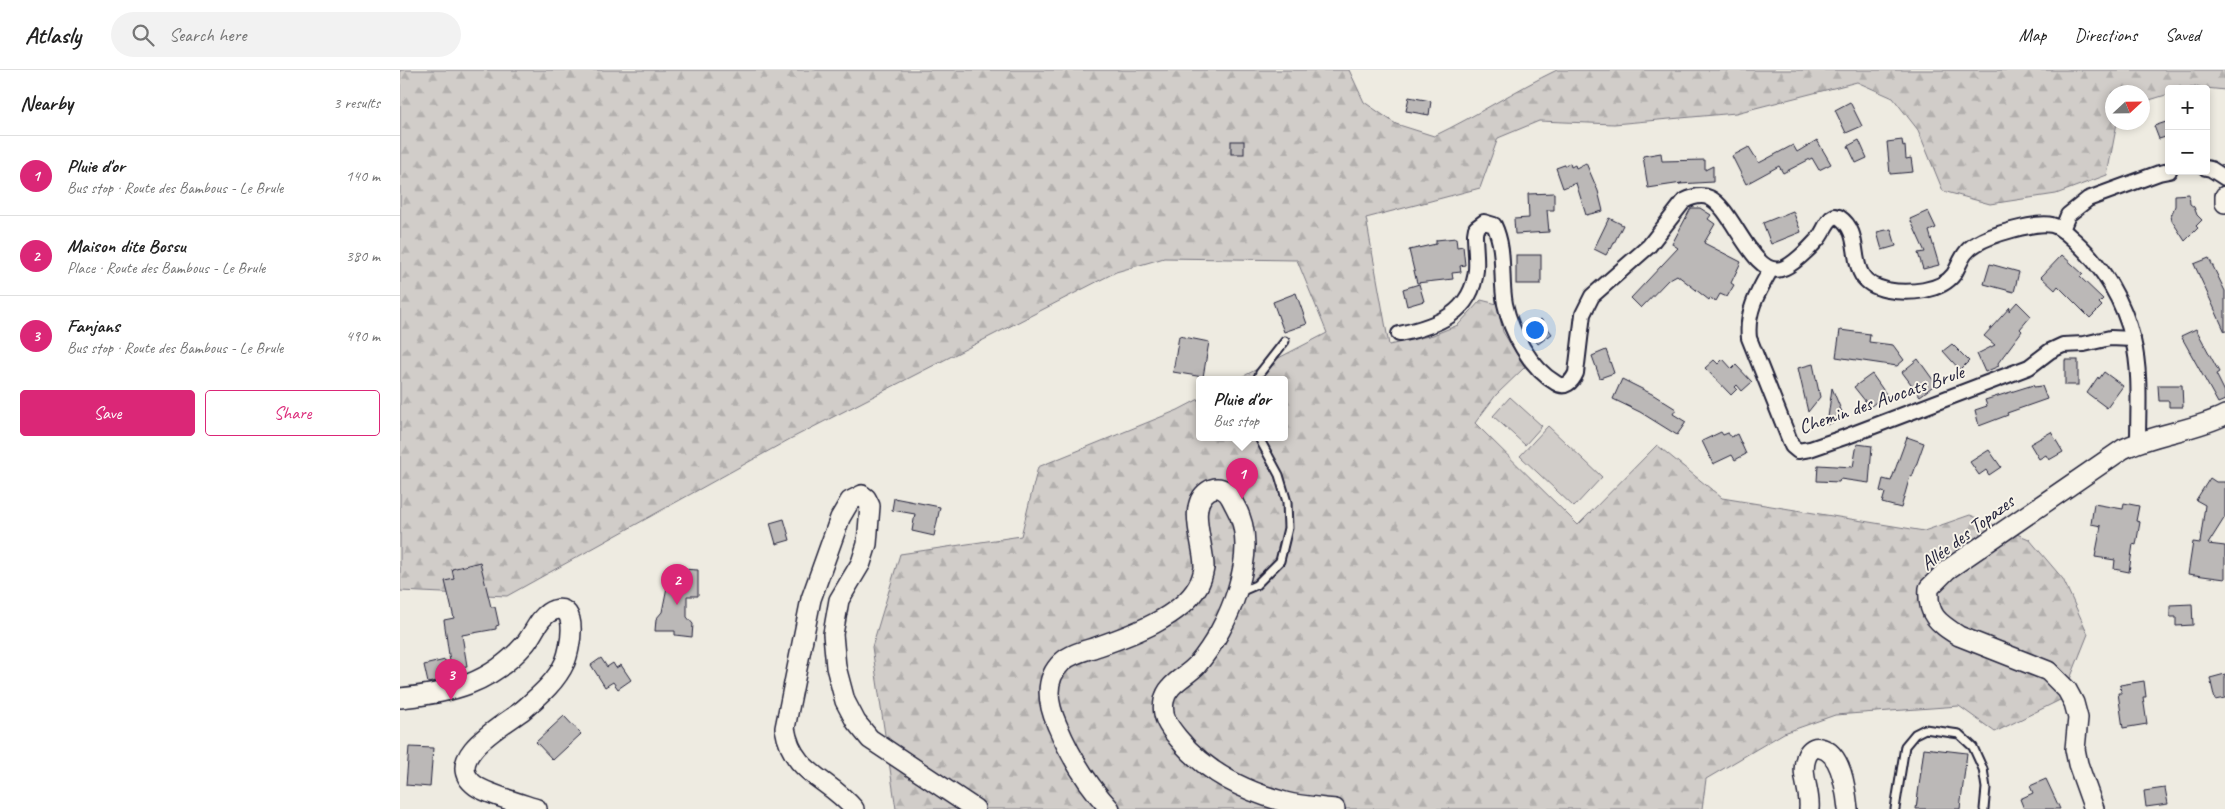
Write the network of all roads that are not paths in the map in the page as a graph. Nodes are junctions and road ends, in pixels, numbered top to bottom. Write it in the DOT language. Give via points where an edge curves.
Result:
graph roads {
  1 [pos="2210,169"];
  2 [pos="2165,171"];
  3 [pos="2225,178"];
  4 [pos="2225,196"];
  5 [pos="2225,203"];
  6 [pos="2062,230"];
  7 [pos="1771,269"];
  8 [pos="1399,334"];
  9 [pos="2133,339"];
  10 [pos="1285,341"];
  11 [pos="1259,376"];
  12 [pos="2225,414"];
  13 [pos="1260,441"];
  14 [pos="2138,442"];
  15 [pos="1235,595"];
  16 [pos="400,698"];
  17 [pos="537,809"];
  18 [pos="854,809"];
  19 [pos="976,809"];
  20 [pos="1110,809"];
  21 [pos="1335,809"];
  22 [pos="1810,809"];
  23 [pos="1848,809"];
  24 [pos="1894,809"];
  25 [pos="1984,809"];
  26 [pos="2094,809"];
  1 -- 3 [label="street"];
  2 -- 6 [label="street" via="2088,199 2068,215"];
  4 -- 5 [label="main road"];
  6 -- 7 [label="street" via="2038,224 1983,240 1967,250 1953,274 1938,287 1889,290 1867,282 1860,275 1850,230 1836,216 1817,240 1786,268"];
  6 -- 9 [label="street" via="2100,266 2114,290"];
  7 -- 8 [label="street" via="1755,255 1711,198 1701,196 1684,200 1649,246 1592,296 1583,314 1576,374 1566,385 1558,384 1545,376 1531,360 1512,324 1505,304 1497,233 1494,225 1484,222 1476,228 1474,281 1460,308 1424,329"];
  7 -- 9 [label="street, Chemin des Avocats Brule" via="1753,301 1748,332 1752,350 1792,446 1798,450 1845,437 2029,367 2063,345 2110,338"];
  9 -- 14 [label="street" via="2137,363"];
  10 -- 11 [label="lane"];
  12 -- 14 [label="main road, Allée des Topazes" via="2202,425"];
  13 -- 15 [label="lane" via="1287,502 1288,528 1280,561 1256,585"];
  14 -- 26 [label="main road, Allée des Topazes" via="2108,459 1955,565 1929,588 1930,611 1946,628 2048,671 2068,690 2078,718 2075,748 2078,764"];
  15 -- 20 [label="main road" via="1245,549 1243,528 1238,510 1226,491 1212,488 1200,501 1197,521 1204,570 1190,598 1173,613 1127,636 1062,661 1052,675 1047,690 1050,710 1067,749 1094,791"];
  15 -- 21 [label="main road" via="1209,649 1196,667 1169,690 1164,699 1165,720 1191,754 1210,770 1234,783 1286,802"];
  16 -- 17 [label="main road" via="449,692 491,675 526,643 548,613 562,610 568,615 571,646 551,685 474,747 465,765 466,773 477,786"];
  18 -- 19 [label="main road" via="845,798 800,764 787,741 785,728 812,599 840,518 850,500 862,495 870,506 867,544 862,563 839,600 833,634 836,667 845,701 870,740"];
  22 -- 23 [label="main road" via="1804,764 1810,751 1822,748 1840,767"];
  24 -- 25 [label="lane" via="1905,746 1915,734 1925,729 1959,734 1973,747 1984,769"];
}
